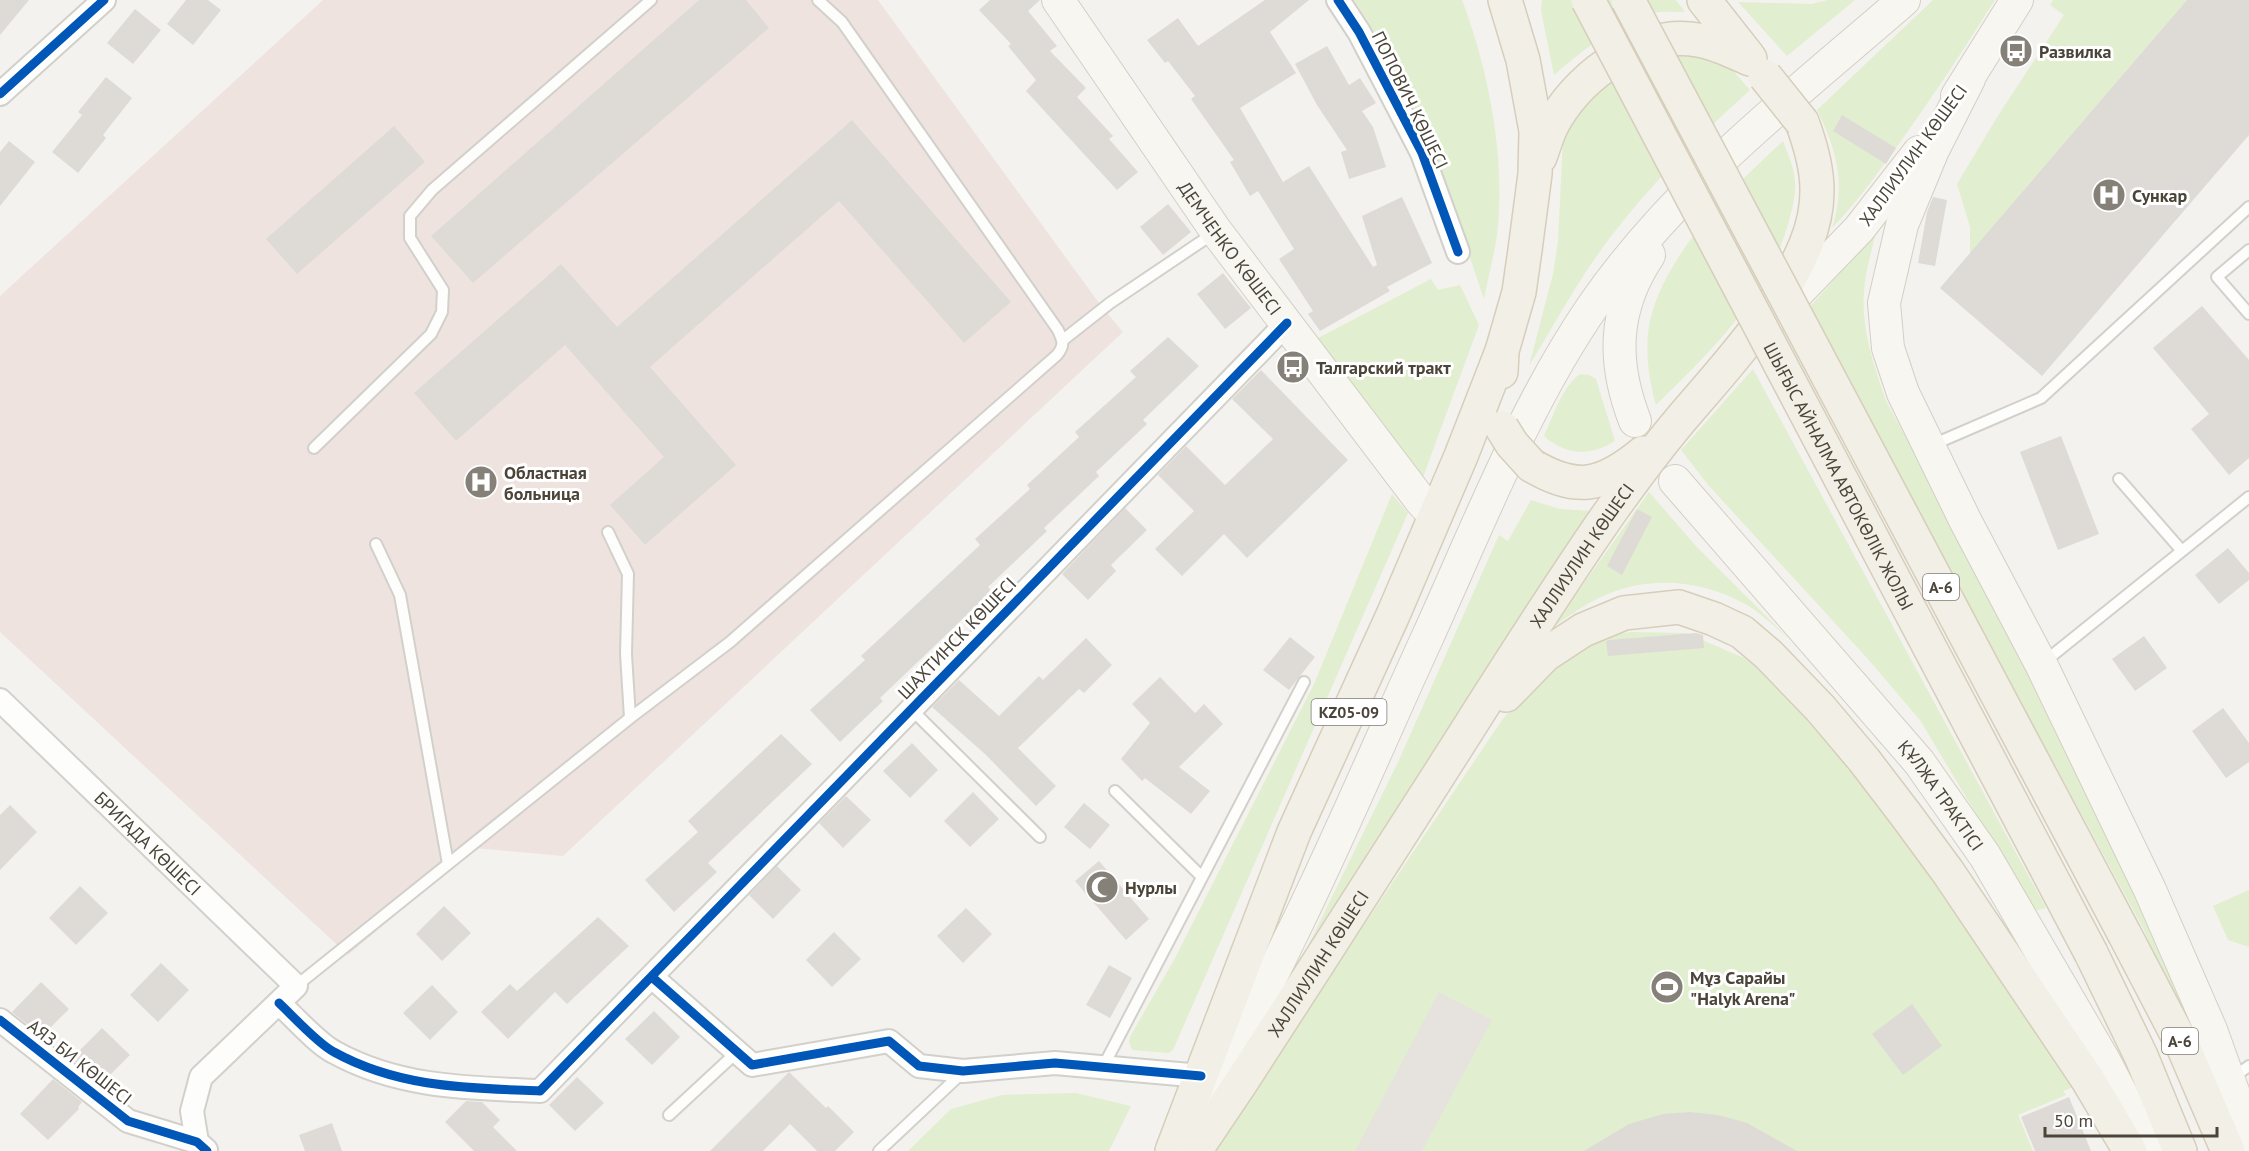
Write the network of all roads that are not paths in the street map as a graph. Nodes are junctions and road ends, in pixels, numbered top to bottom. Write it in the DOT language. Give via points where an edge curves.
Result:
graph roads {
  1 [pos="104,0"];
  2 [pos="651,0"];
  3 [pos="818,0"];
  4 [pos="1058,0"];
  5 [pos="1338,0"];
  6 [pos="1505,0"];
  7 [pos="1524,0"];
  8 [pos="1588,0"];
  9 [pos="1628,0"];
  10 [pos="1704,0"];
  11 [pos="1904,0"];
  12 [pos="2017,0"];
  13 [pos="1523,60"];
  14 [pos="1757,68"];
  15 [pos="1969,79"];
  16 [pos="0,94"];
  17 [pos="1761,124"];
  18 [pos="1534,174"];
  19 [pos="2249,207"];
  20 [pos="1216,231"];
  21 [pos="2249,250"];
  22 [pos="1458,252"];
  23 [pos="2249,314"];
  24 [pos="1287,323"];
  25 [pos="1063,340"];
  26 [pos="1743,349"];
  27 [pos="1502,351"];
  28 [pos="1635,421"];
  29 [pos="1676,425"];
  30 [pos="1929,446"];
  31 [pos="314,448"];
  32 [pos="2119,479"];
  33 [pos="1675,481"];
  34 [pos="2249,497"];
  35 [pos="1435,516"];
  36 [pos="608,532"];
  37 [pos="376,544"];
  38 [pos="2182,551"];
  39 [pos="2041,664"];
  40 [pos="1304,682"];
  41 [pos="0,700"];
  42 [pos="910,709"];
  43 [pos="630,718"];
  44 [pos="1115,791"];
  45 [pos="1425,797"];
  46 [pos="1040,837"];
  47 [pos="447,864"];
  48 [pos="1202,877"];
  49 [pos="653,978"];
  50 [pos="297,986"];
  51 [pos="279,1003"];
  52 [pos="0,1020"];
  53 [pos="737,1052"];
  54 [pos="1103,1067"];
  55 [pos="963,1071"];
  56 [pos="2239,1072"];
  57 [pos="1201,1076"];
  58 [pos="669,1115"];
  59 [pos="2249,1136"];
  60 [pos="202,1146"];
  61 [pos="879,1151"];
  62 [pos="1172,1151"];
  63 [pos="1182,1151"];
  64 [pos="1195,1151"];
  65 [pos="2130,1151"];
  66 [pos="2151,1151"];
  67 [pos="2180,1151"];
  68 [pos="2228,1151"];
  1 -- 16 [label="street"];
  2 -- 31 [label="lane" via="432,190 410,216 410,238 444,290 442,312 431,334"];
  3 -- 25 [label="lane" via="842,22"];
  4 -- 20 [label="main road, ДЕМЧЕНКО КӨШЕСІ"];
  5 -- 22 [label="street, ПОПОВИЧ КӨШЕСІ" via="1359,32 1422,153"];
  6 -- 13 [label="main road"];
  7 -- 13 [label="main road"];
  8 -- 67 [label="main road, ШЫҒЫС АЙНАЛМА АВТОКӨЛІК ЖОЛЫ / A-6, bridge" via="2091,953 2141,1056"];
  9 -- 68 [label="main road, ШЫҒЫС АЙНАЛМА АВТОКӨЛІК ЖОЛЫ / A-6, bridge" via="2182,1044"];
  10 -- 14 [label="main road"];
  11 -- 17 [label="main road, ХАЛЛИУЛИН КӨШЕСІ"];
  12 -- 15 [label="main road, ХАЛЛИУЛИН КӨШЕСІ"];
  13 -- 18 [label="main road" via="1536,131"];
  14 -- 18 [label="main road" via="1718,45 1697,40 1672,39 1628,52 1569,100 1551,128"];
  14 -- 26 [label="main road, bridge" via="1802,122 1818,187 1807,242 1792,274"];
  15 -- 26 [label="main road, ХАЛЛИУЛИН КӨШЕСІ" via="1902,176 1859,229"];
  15 -- 30 [label="main road" via="1932,150 1902,225 1884,303 1888,348 1903,393"];
  17 -- 28 [label="main road" via="1662,237 1629,295 1619,351 1623,387"];
  17 -- 63 [label="main road, ХАЛЛИУЛИН КӨШЕСІ" via="1696,185 1627,261 1594,304 1531,411 1291,938"];
  18 -- 27 [label="main road" via="1519,292"];
  19 -- 30 [label="lane" via="2041,398"];
  20 -- 24 [label="main road, ДЕМЧЕНКО КӨШЕСІ"];
  20 -- 25 [label="lane"];
  21 -- 23 [label="lane" via="2217,277"];
  24 -- 35 [label="main road, ДЕМЧЕНКО КӨШЕСІ"];
  24 -- 42 [label="street, ШАХТИНСК КӨШЕСІ"];
  25 -- 43 [label="lane" via="1057,356 730,642"];
  26 -- 29 [label="main road, ХАЛЛИУЛИН КӨШЕСІ"];
  27 -- 29 [label="main road, bridge" via="1497,405 1502,428 1531,465 1566,482 1585,484 1610,476"];
  27 -- 35 [label="main road, KZ05-09"];
  29 -- 45 [label="main road, ХАЛЛИУЛИН КӨШЕСІ" via="1634,479 1533,627"];
  30 -- 39 [label="main road"];
  32 -- 38 [label="lane"];
  33 -- 66 [label="main road, ҚҰЛЖА ТРАКТІСІ" via="1919,762 1985,856 2105,1062"];
  34 -- 38 [label="lane"];
  35 -- 57 [label="main road, KZ05-09" via="1294,832"];
  36 -- 43 [label="lane" via="628,574 626,654"];
  37 -- 47 [label="lane" via="400,595"];
  38 -- 39 [label="lane"];
  39 -- 56 [label="main road" via="2150,890 2211,1030"];
  40 -- 48 [label="lane"];
  41 -- 50 [label="street, БРИГАДА КӨШЕСІ"];
  42 -- 46 [label="lane"];
  42 -- 49 [label="street, ШАХТИНСК КӨШЕСІ"];
  43 -- 47 [label="lane"];
  44 -- 48 [label="lane"];
  45 -- 64 [label="main road, ХАЛЛИУЛИН КӨШЕСІ"];
  45 -- 65 [label="main road" via="1514,686 1545,655 1583,630 1624,613 1679,607 1742,632 1821,709 1892,797 1948,872 2088,1080"];
  47 -- 50 [label="lane"];
  48 -- 54 [label="lane"];
  49 -- 51 [label="street, ШАХТИНСК КӨШЕСІ" via="540,1091 450,1087 381,1072 332,1051"];
  49 -- 53 [label="street"];
  50 -- 51 [label="street"];
  51 -- 60 [label="street" via="201,1077 192,1111"];
  52 -- 60 [label="street, АЯЗ БИ КӨШЕСІ" via="128,1121"];
  53 -- 55 [label="street" via="752,1065 889,1041 919,1066"];
  53 -- 58 [label="lane"];
  54 -- 55 [label="street" via="1055,1063"];
  54 -- 57 [label="street"];
  55 -- 61 [label="lane"];
  56 -- 59 [label="main road"];
  57 -- 62 [label="main road, KZ05-09"];
}
